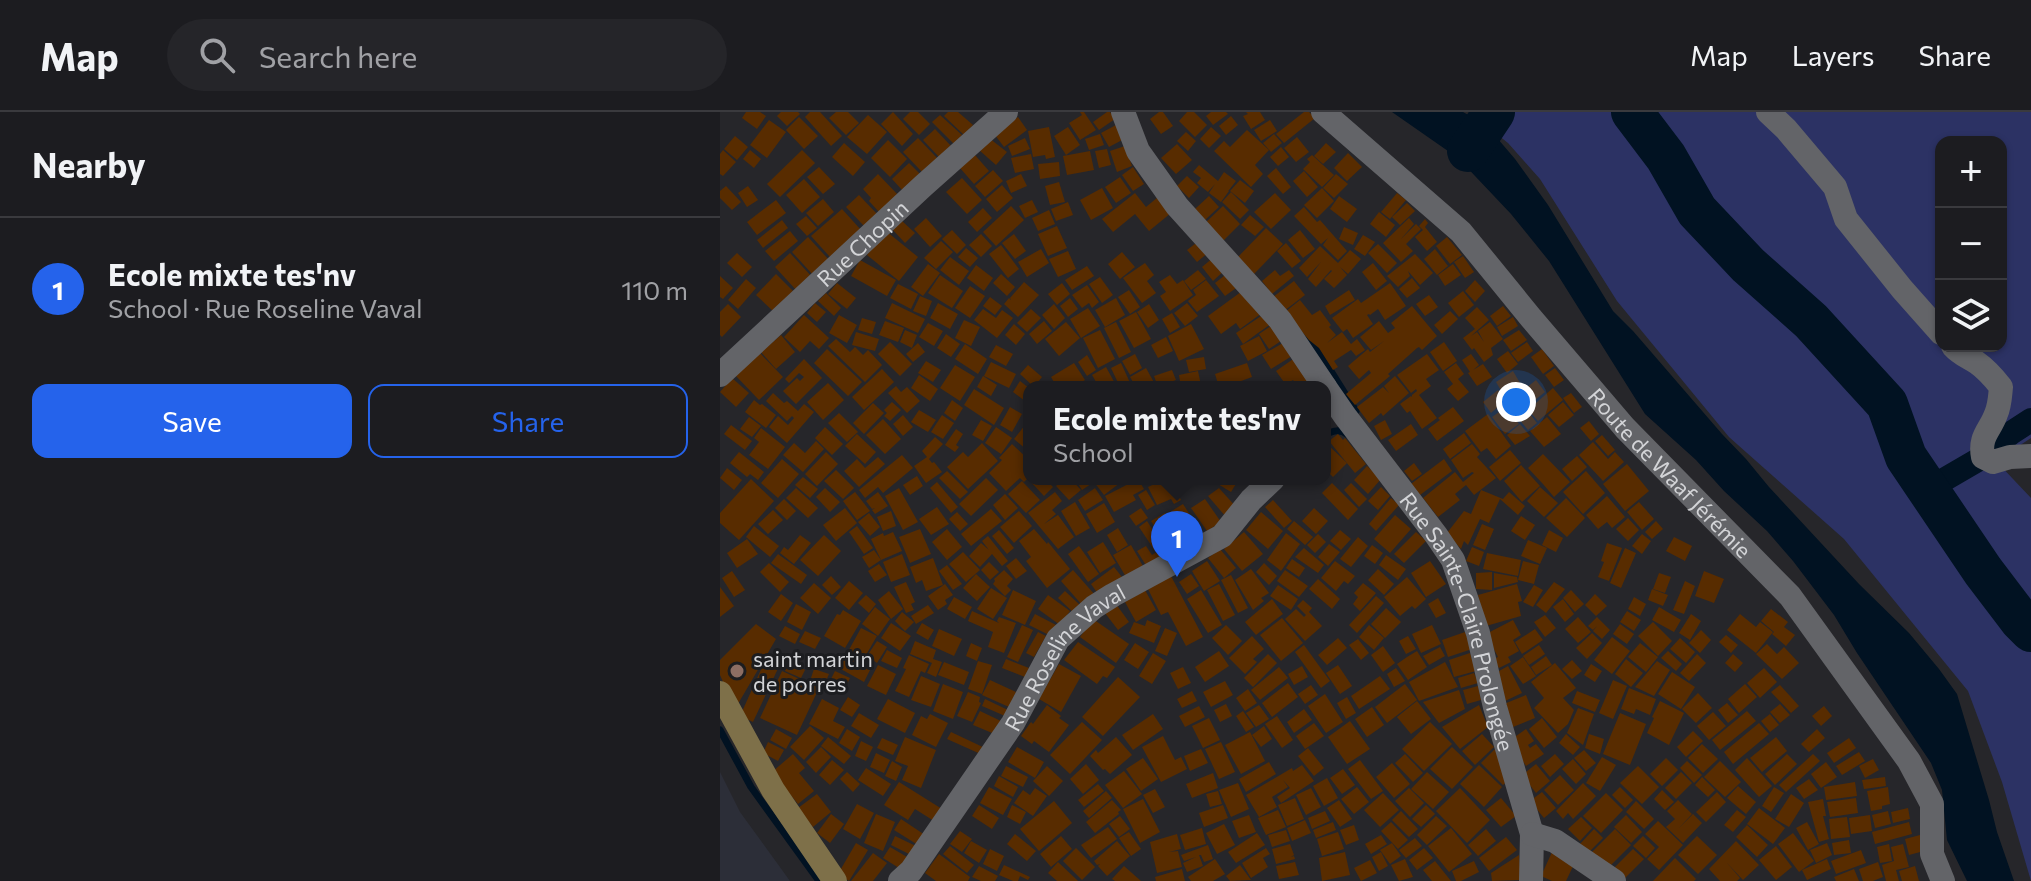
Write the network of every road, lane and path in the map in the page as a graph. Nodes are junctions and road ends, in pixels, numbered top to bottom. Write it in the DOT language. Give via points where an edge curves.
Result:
graph roads {
  1 [pos="1006,112"];
  2 [pos="1123,112"];
  3 [pos="1323,112"];
  4 [pos="1768,112"];
  5 [pos="1935,326"];
  6 [pos="1959,352"];
  7 [pos="720,375"];
  8 [pos="1321,381"];
  9 [pos="1335,423"];
  10 [pos="2031,456"];
  11 [pos="1267,485"];
  12 [pos="720,693"];
  13 [pos="1532,834"];
  14 [pos="835,881"];
  15 [pos="900,881"];
  16 [pos="1531,881"];
  17 [pos="1614,881"];
  18 [pos="1943,881"];
  1 -- 7 [label="street, Rue Chopin"];
  2 -- 8 [label="street, Rue Sainte-Claire Prolongée" via="1138,151 1177,206 1280,320"];
  3 -- 18 [label="street, Route de Waaf Jérémie" via="1461,232 1625,428 1790,596 1909,761 1932,804 1932,854"];
  4 -- 5 [label="street" via="1835,187 1846,219"];
  6 -- 10 [label="street" via="2001,387 1996,416 1981,447 1983,457 1993,462"];
  9 -- 13 [label="street, Rue Sainte-Claire Prolongée" via="1453,560"];
  11 -- 15 [label="street, Rue Roseline Vaval" via="1222,536 1113,595 1058,639 1013,723"];
  12 -- 14 [label="street" via="773,790"];
  13 -- 16 [label="street, Rue Sainte-Claire Prolongée"];
  13 -- 17 [label="street" via="1555,841"];
}
